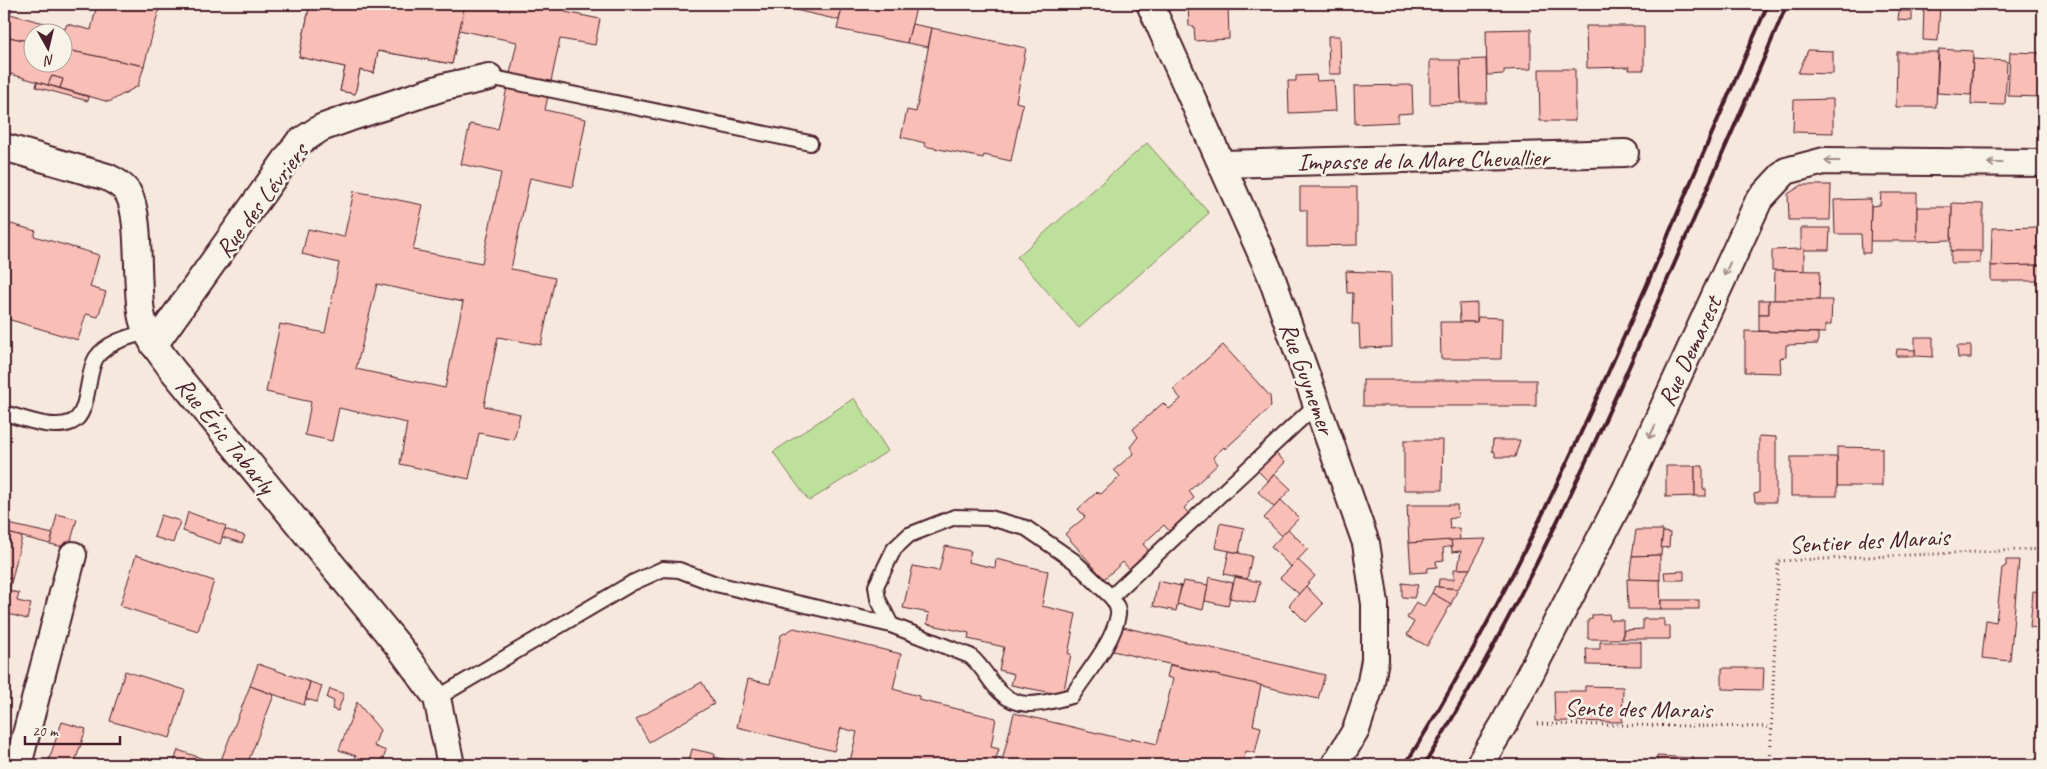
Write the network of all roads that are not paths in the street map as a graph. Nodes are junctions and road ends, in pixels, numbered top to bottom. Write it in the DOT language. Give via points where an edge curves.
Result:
graph roads {
  1 [pos="1150,4"];
  2 [pos="489,77"];
  3 [pos="810,143"];
  4 [pos="4,147"];
  5 [pos="1625,153"];
  6 [pos="2043,163"];
  7 [pos="1222,164"];
  8 [pos="150,339"];
  9 [pos="1317,404"];
  10 [pos="4,413"];
  11 [pos="73,555"];
  12 [pos="1111,597"];
  13 [pos="891,625"];
  14 [pos="437,698"];
  15 [pos="18,765"];
  16 [pos="451,765"];
  17 [pos="1335,765"];
  18 [pos="1479,765"];
  1 -- 7 [label="street, Rue Guynemer"];
  2 -- 3 [label="lane"];
  2 -- 8 [label="street, Rue des Lévriers" via="444,86 349,118 321,128 298,144"];
  4 -- 8 [label="street, Rue Éric Tabarly" via="107,177 127,192 134,213 138,289"];
  5 -- 7 [label="street, Impasse de la Mare Chevallier"];
  6 -- 18 [label="street, Rue Demarest, one-way" via="1824,161 1786,171 1758,200 1626,489 1504,724"];
  7 -- 9 [label="street, Rue Guynemer" via="1270,273"];
  8 -- 10 [label="lane" via="122,339 96,358 82,412 72,422 54,424"];
  8 -- 14 [label="street, Rue Éric Tabarly"];
  9 -- 12 [label="lane"];
  9 -- 17 [label="street, Rue Guynemer" via="1366,543 1376,631 1375,660 1363,711 1356,730"];
  11 -- 15 [label="street"];
  12 -- 13 [label="lane" via="1118,613 1108,639 1072,696 1036,705 1017,704 997,689 980,663 970,656"];
  12 -- 13 [label="lane" via="1074,561 1026,528 990,518 956,517 908,535 894,549 876,586 878,599"];
  13 -- 14 [label="lane" via="716,584 679,570 663,570 632,583"];
  14 -- 16 [label="street, Rue Éric Tabarly"];
}
